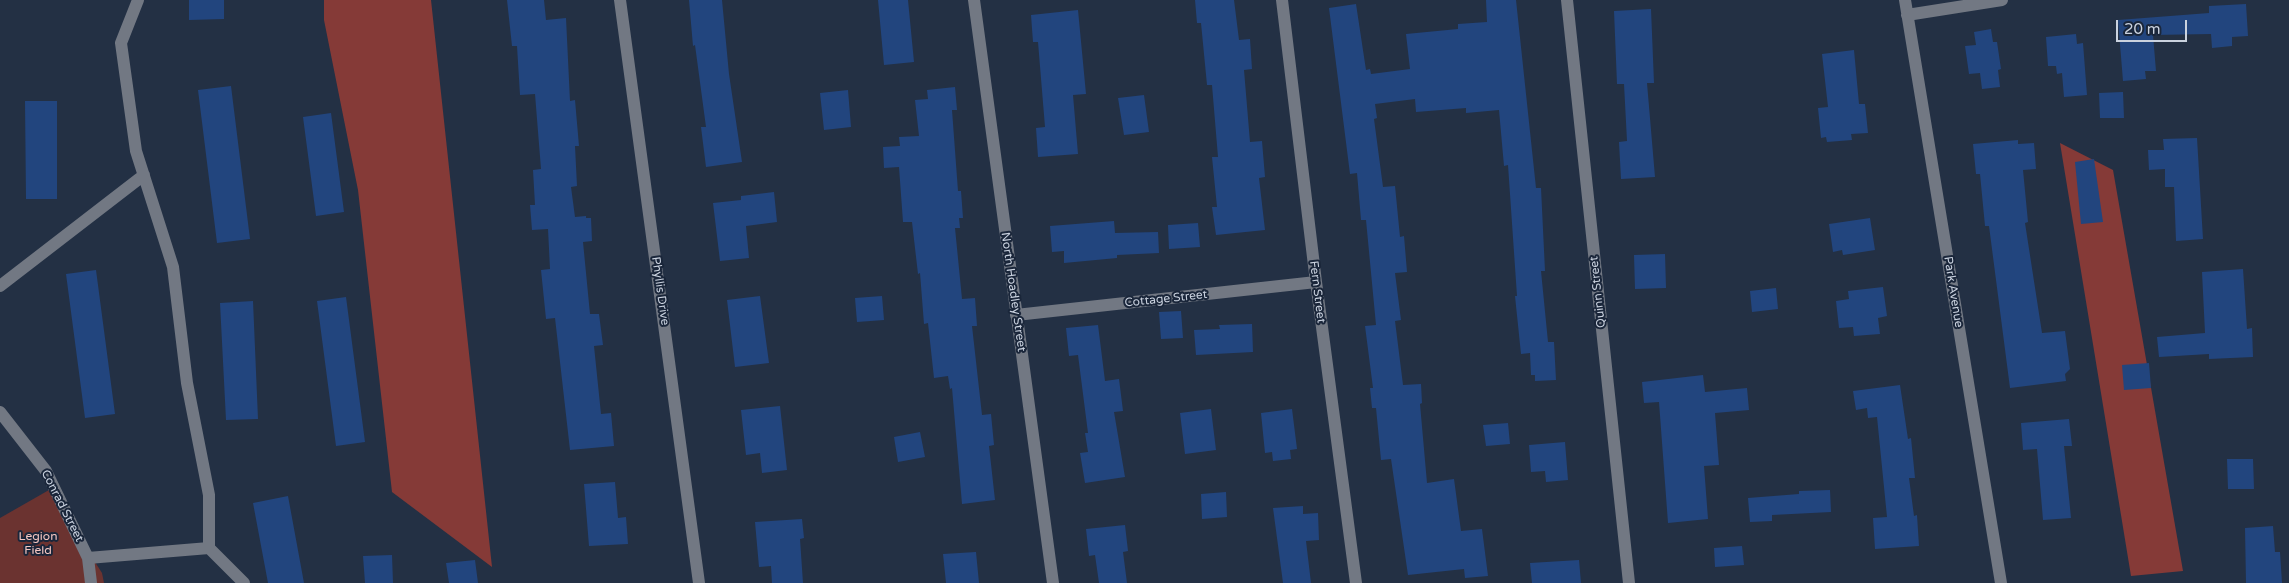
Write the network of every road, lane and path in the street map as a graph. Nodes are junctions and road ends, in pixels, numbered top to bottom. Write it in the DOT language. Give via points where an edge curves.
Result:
graph roads {
  1 [pos="138,0"];
  2 [pos="620,0"];
  3 [pos="974,0"];
  4 [pos="1282,0"];
  5 [pos="1567,0"];
  6 [pos="1905,0"];
  7 [pos="2002,0"];
  8 [pos="1907,15"];
  9 [pos="144,175"];
  10 [pos="1316,282"];
  11 [pos="0,286"];
  12 [pos="1016,315"];
  13 [pos="0,412"];
  14 [pos="209,548"];
  15 [pos="88,558"];
  16 [pos="91,583"];
  17 [pos="244,583"];
  18 [pos="699,583"];
  19 [pos="1053,583"];
  20 [pos="1356,583"];
  21 [pos="1629,583"];
  22 [pos="2001,583"];
  1 -- 9 [label="street" via="121,43 136,151"];
  2 -- 18 [label="street, Phyllis Drive"];
  3 -- 12 [label="street, North Hoadley Street"];
  4 -- 10 [label="street, Fern Street"];
  5 -- 21 [label="street, Quinn Street"];
  6 -- 8 [label="street, Park Avenue"];
  7 -- 8 [label="street"];
  8 -- 22 [label="street, Park Avenue"];
  9 -- 11 [label="street"];
  9 -- 14 [label="street" via="173,267 187,383 208,495"];
  10 -- 12 [label="street, Cottage Street"];
  10 -- 20 [label="street, Fern Street"];
  12 -- 19 [label="street, North Hoadley Street"];
  13 -- 15 [label="street, Conrad Street" via="46,471"];
  14 -- 15 [label="street"];
  14 -- 17 [label="street"];
  15 -- 16 [label="street, Conrad Street"];
}
